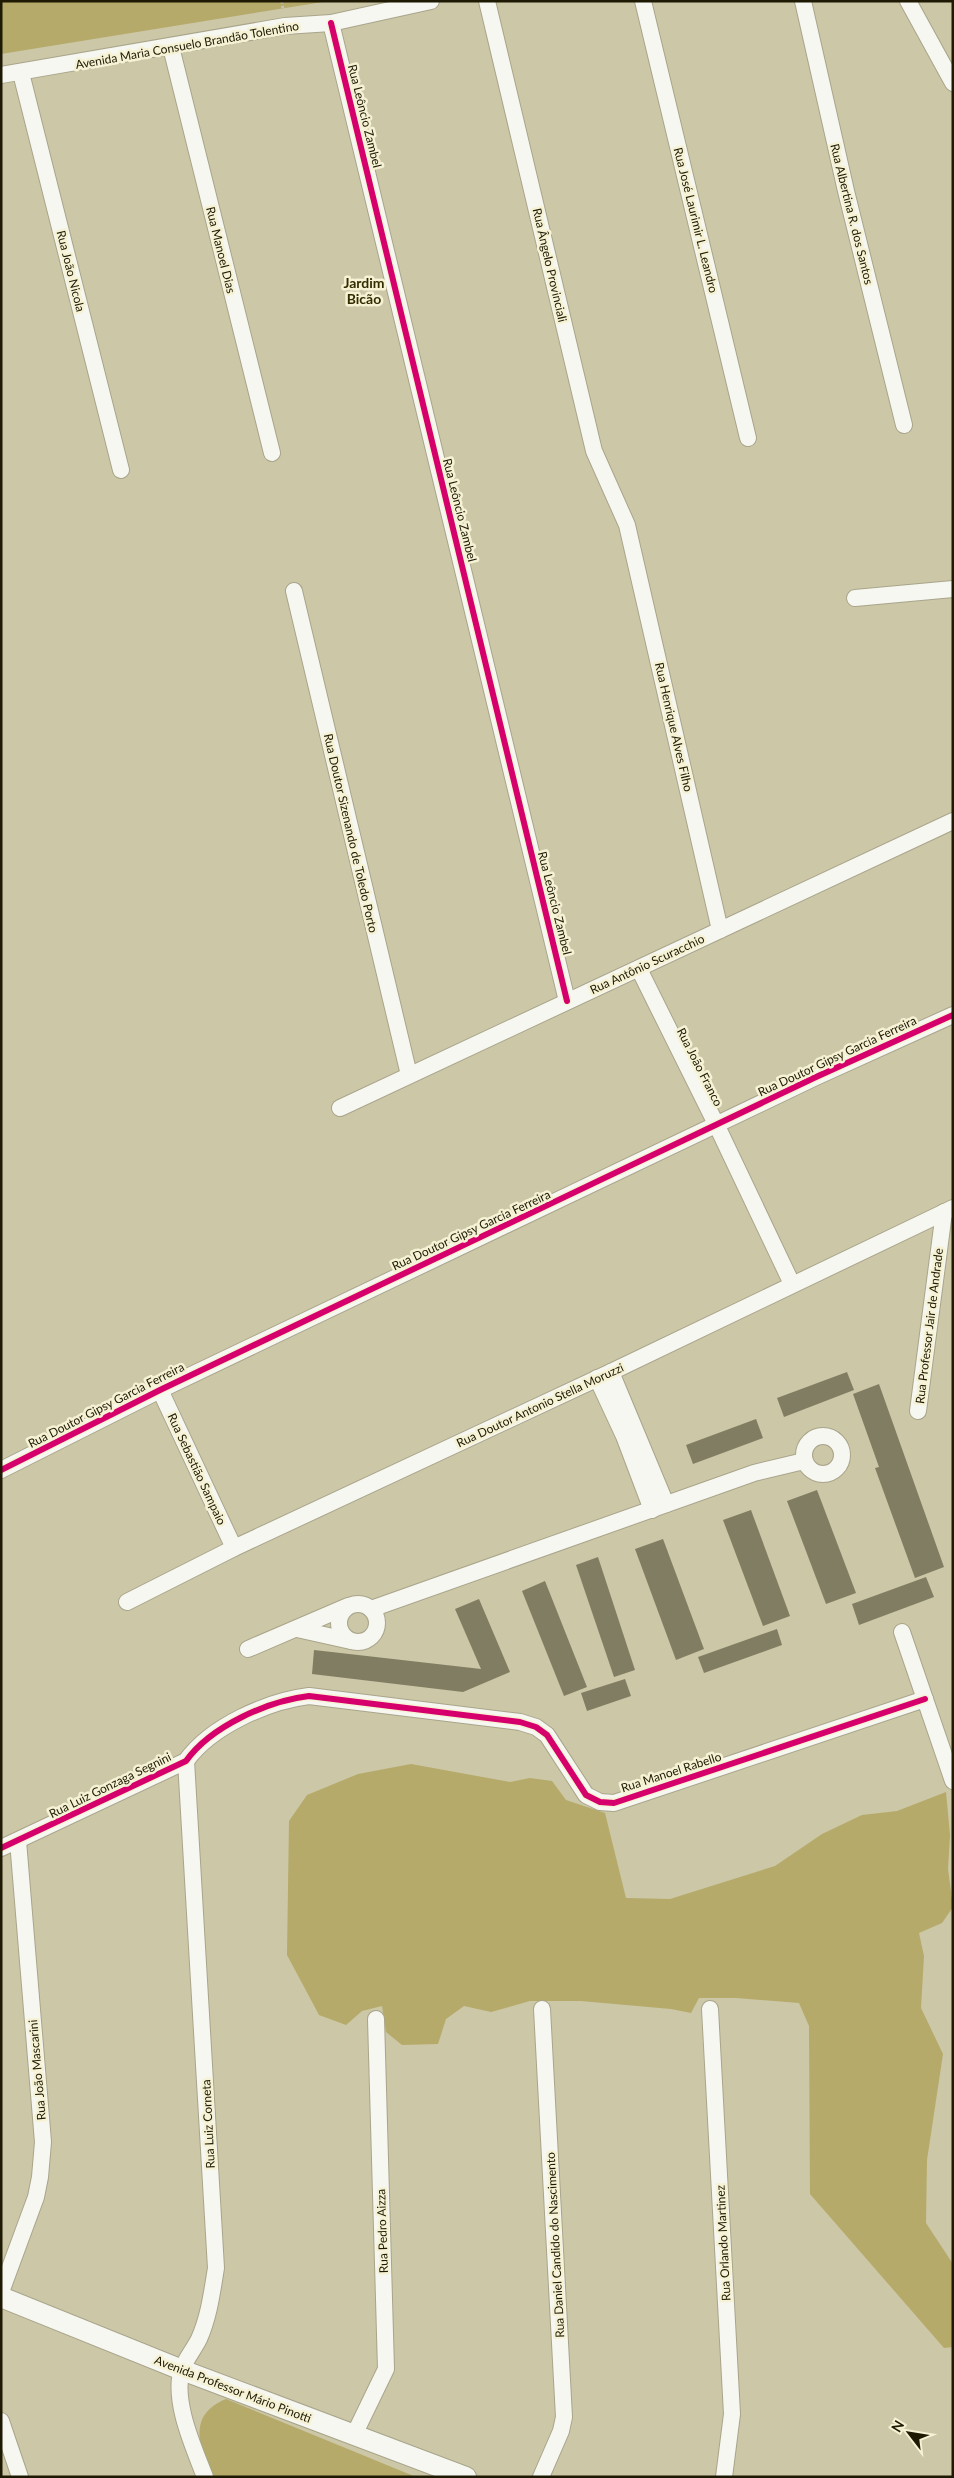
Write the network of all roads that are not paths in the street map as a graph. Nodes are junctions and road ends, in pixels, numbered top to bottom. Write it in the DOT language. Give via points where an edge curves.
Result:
graph roads {
  1 [pos="431,1"];
  2 [pos="487,1"];
  3 [pos="643,1"];
  4 [pos="803,1"];
  5 [pos="908,1"];
  6 [pos="331,24"];
  7 [pos="171,47"];
  8 [pos="21,73"];
  9 [pos="1,75"];
  10 [pos="953,83"];
  11 [pos="904,425"];
  12 [pos="748,438"];
  13 [pos="272,453"];
  14 [pos="121,470"];
  15 [pos="627,525"];
  16 [pos="953,590"];
  17 [pos="294,591"];
  18 [pos="854,598"];
  19 [pos="953,821"];
  20 [pos="720,930"];
  21 [pos="639,969"];
  22 [pos="567,1001"];
  23 [pos="953,1015"];
  24 [pos="409,1075"];
  25 [pos="340,1108"];
  26 [pos="718,1126"];
  27 [pos="948,1210"];
  28 [pos="792,1284"];
  29 [pos="604,1375"];
  30 [pos="160,1390"];
  31 [pos="918,1411"];
  32 [pos="804,1461"];
  33 [pos="1,1470"];
  34 [pos="659,1507"];
  35 [pos="234,1548"];
  36 [pos="127,1602"];
  37 [pos="350,1606"];
  38 [pos="371,1609"];
  39 [pos="297,1629"];
  40 [pos="902,1632"];
  41 [pos="351,1642"];
  42 [pos="248,1649"];
  43 [pos="925,1699"];
  44 [pos="273,1703"];
  45 [pos="186,1761"];
  46 [pos="953,1781"];
  47 [pos="18,1841"];
  48 [pos="1,1848"];
  49 [pos="542,2009"];
  50 [pos="710,2009"];
  51 [pos="376,2019"];
  52 [pos="1,2292"];
  53 [pos="1,2297"];
  54 [pos="182,2370"];
  55 [pos="1,2421"];
  56 [pos="354,2435"];
  57 [pos="4,2444"];
  58 [pos="20,2477"];
  59 [pos="205,2477"];
  60 [pos="466,2477"];
  61 [pos="541,2477"];
  62 [pos="724,2477"];
  1 -- 6 [label="street, Avenida Maria Consuelo Brandão Tolentino"];
  2 -- 15 [label="street, Rua Ângelo Provinciali" via="594,451"];
  3 -- 12 [label="street, Rua José Laurimir L. Leandro"];
  4 -- 11 [label="street, Rua Albertina R. dos Santos"];
  5 -- 10 [label="street"];
  6 -- 7 [label="street, Avenida Maria Consuelo Brandão Tolentino" via="285,26"];
  6 -- 22 [label="street, Rua Leôncio Zambel"];
  7 -- 8 [label="street, Avenida Maria Consuelo Brandão Tolentino"];
  7 -- 13 [label="street, Rua Manoel Dias"];
  8 -- 9 [label="street, Avenida Maria Consuelo Brandão Tolentino"];
  8 -- 14 [label="street, Rua João Nicola"];
  15 -- 20 [label="street, Rua Henrique Alves Filho"];
  16 -- 18 [label="street"];
  17 -- 24 [label="street, Rua Doutor Sizenando de Toledo Porto"];
  19 -- 20 [label="street, Rua Antônio Scuracchio"];
  20 -- 21 [label="street, Rua Antônio Scuracchio"];
  21 -- 22 [label="street, Rua Antônio Scuracchio"];
  21 -- 26 [label="street, Rua João Franco"];
  22 -- 24 [label="street, Rua Antônio Scuracchio"];
  23 -- 26 [label="street, Rua Doutor Gipsy Garcia Ferreira"];
  24 -- 25 [label="street, Rua Antônio Scuracchio"];
  26 -- 28 [label="street, Rua João Franco"];
  26 -- 30 [label="street, Rua Doutor Gipsy Garcia Ferreira"];
  27 -- 28 [label="street, Rua Doutor Antonio Stella Moruzzi"];
  27 -- 31 [label="street, Rua Professor Jair de Andrade"];
  28 -- 29 [label="street, Rua Doutor Antonio Stella Moruzzi"];
  29 -- 34 [label="street" via="624,1436"];
  29 -- 35 [label="street, Rua Doutor Antonio Stella Moruzzi"];
  30 -- 33 [label="street, Rua Doutor Gipsy Garcia Ferreira"];
  30 -- 35 [label="street, Rua Sebastião Sampaio"];
  32 -- 34 [label="street" via="754,1473"];
  34 -- 38 [label="street"];
  35 -- 36 [label="street, Rua Doutor Antonio Stella Moruzzi"];
  37 -- 38 [label="street" via="357,1604"];
  37 -- 39 [label="street"];
  37 -- 41 [label="street" via="340,1616 338,1624 344,1637"];
  38 -- 41 [label="street" via="378,1624 376,1632 365,1642"];
  39 -- 41 [label="street"];
  39 -- 42 [label="street"];
  40 -- 43 [label="street"];
  43 -- 44 [label="street, Rua Manoel Rabello" via="614,1802 600,1802 586,1795 547,1735 520,1722 309,1696"];
  43 -- 46 [label="street"];
  44 -- 45 [label="street, Rua Luiz Gonzaga Segnini" via="196,1747"];
  45 -- 47 [label="street, Rua Luiz Gonzaga Segnini"];
  45 -- 54 [label="street, Rua Luiz Corneta" via="216,2268 210,2306 199,2339"];
  47 -- 48 [label="street, Rua Luiz Gonzaga Segnini"];
  47 -- 52 [label="street, Rua João Mascarini" via="43,2142 36,2197"];
  49 -- 61 [label="street, Rua Daniel Candido do Nascimento" via="564,2417"];
  50 -- 62 [label="street, Rua Orlando Martinez" via="732,2414"];
  51 -- 56 [label="street, Rua Pedro Aizza" via="386,2369"];
  53 -- 54 [label="street, Avenida Professor Mário Pinotti"];
  54 -- 56 [label="street, Avenida Professor Mário Pinotti"];
  54 -- 59 [label="street, Rua Luiz Corneta" via="180,2400"];
  55 -- 57 [label="street"];
  56 -- 60 [label="street, Avenida Professor Mário Pinotti"];
  57 -- 58 [label="street"];
}
